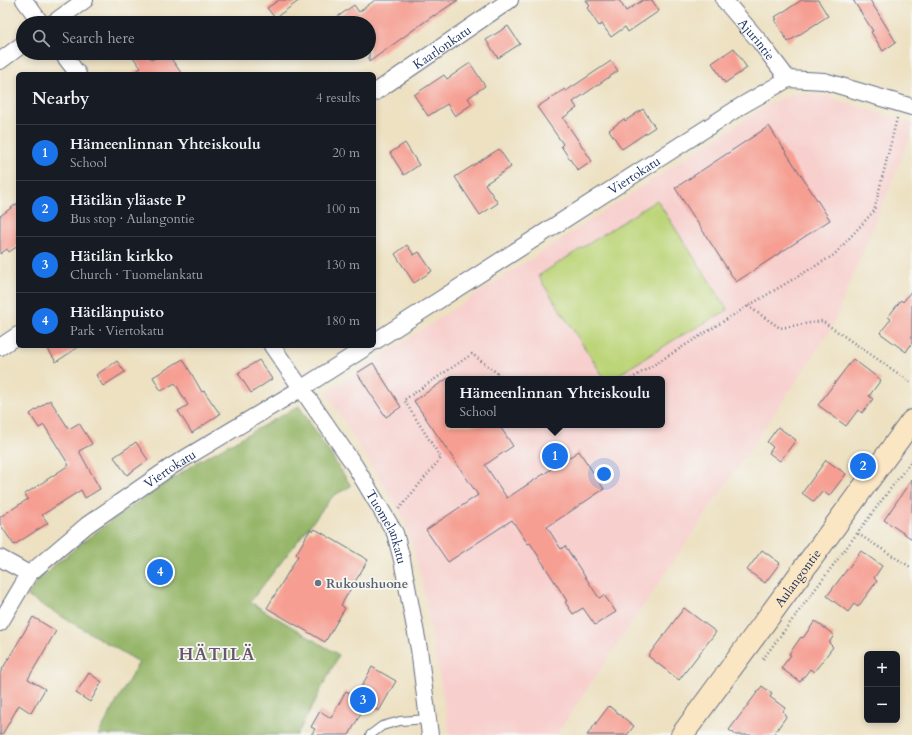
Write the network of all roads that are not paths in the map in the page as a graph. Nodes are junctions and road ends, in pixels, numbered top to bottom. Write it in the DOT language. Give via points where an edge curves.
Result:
graph roads {
  1 [pos="24,0"];
  2 [pos="85,0"];
  3 [pos="510,0"];
  4 [pos="724,0"];
  5 [pos="36,16"];
  6 [pos="63,16"];
  7 [pos="16,49"];
  8 [pos="67,60"];
  9 [pos="0,61"];
  10 [pos="76,72"];
  11 [pos="788,79"];
  12 [pos="376,92"];
  13 [pos="906,105"];
  14 [pos="16,336"];
  15 [pos="376,341"];
  16 [pos="0,347"];
  17 [pos="273,348"];
  18 [pos="365,348"];
  19 [pos="302,388"];
  20 [pos="912,421"];
  21 [pos="0,558"];
  22 [pos="29,574"];
  23 [pos="0,623"];
  24 [pos="428,719"];
  25 [pos="370,735"];
  26 [pos="430,735"];
  27 [pos="682,735"];
  1 -- 5 [label="street"];
  2 -- 6 [label="street"];
  3 -- 12 [label="street, Kaarlonkatu"];
  4 -- 11 [label="street, Ajurintie"];
  7 -- 9 [label="street"];
  8 -- 10 [label="street"];
  11 -- 13 [label="street" via="824,81"];
  11 -- 15 [label="street, Viertokatu" via="734,110"];
  14 -- 16 [label="street"];
  17 -- 19 [label="street, Tuomelankatu"];
  18 -- 19 [label="street, Viertokatu"];
  19 -- 22 [label="street, Viertokatu" via="172,466 87,525"];
  19 -- 24 [label="street, Tuomelankatu" via="355,466 395,533 419,649"];
  20 -- 27 [label="main road, Aulangontie"];
  21 -- 22 [label="street"];
  22 -- 23 [label="street, Viertokatu"];
  24 -- 25 [label="lane" via="400,721 382,726"];
  24 -- 26 [label="street, Tuomelankatu"];
}
